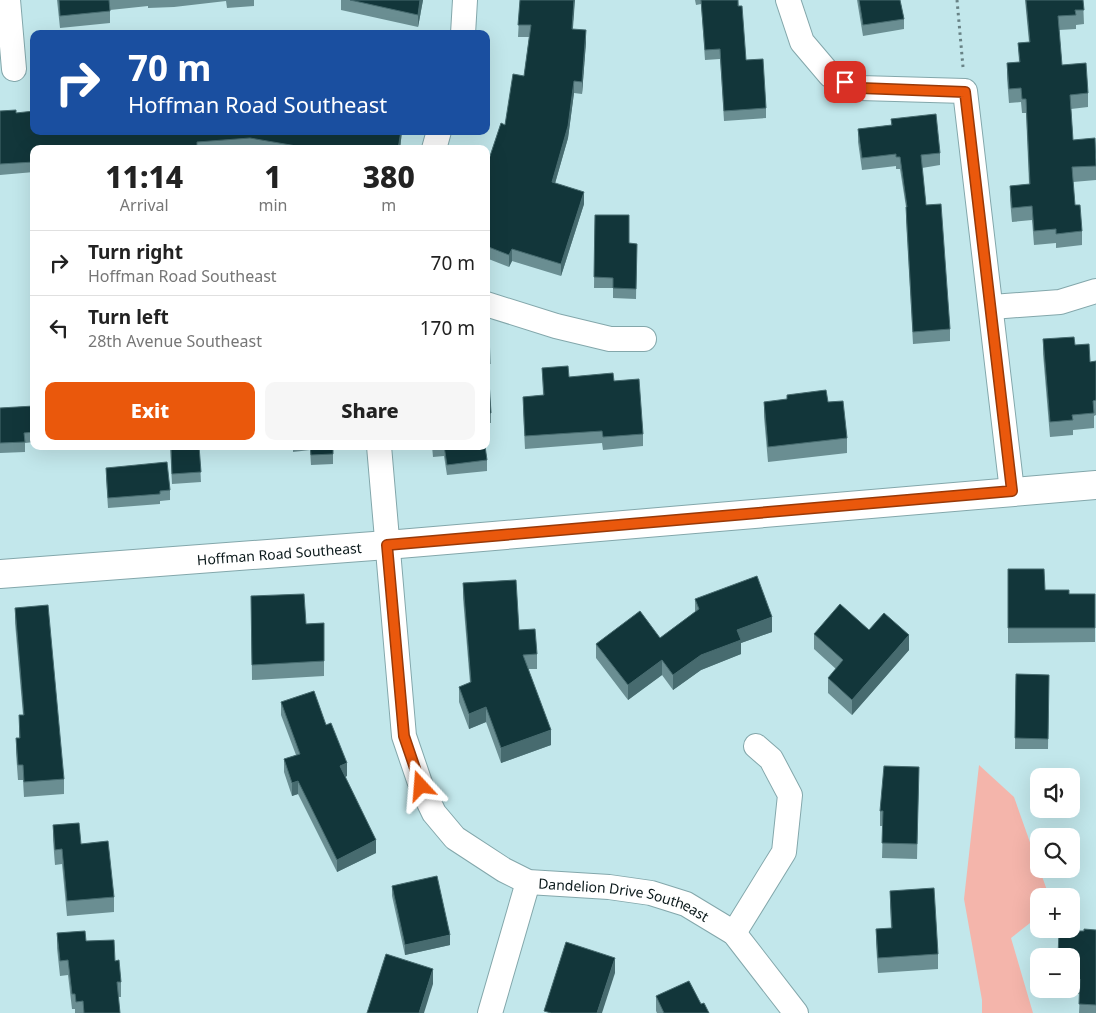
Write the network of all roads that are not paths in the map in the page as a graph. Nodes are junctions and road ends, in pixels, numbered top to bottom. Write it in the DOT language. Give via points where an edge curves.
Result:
graph roads {
  1 [pos="8,0"];
  2 [pos="465,0"];
  3 [pos="788,0"];
  4 [pos="463,30"];
  5 [pos="16,69"];
  6 [pos="1096,291"];
  7 [pos="490,305"];
  8 [pos="992,307"];
  9 [pos="644,339"];
  10 [pos="380,450"];
  11 [pos="1096,485"];
  12 [pos="1012,491"];
  13 [pos="387,545"];
  14 [pos="0,574"];
  15 [pos="756,746"];
  16 [pos="528,882"];
  17 [pos="734,932"];
  18 [pos="490,1013"];
  19 [pos="796,1013"];
  1 -- 5 [label="street"];
  2 -- 4 [label="street"];
  3 -- 8 [label="street" via="802,42 830,75 860,88 965,92"];
  6 -- 8 [label="street" via="1060,302"];
  7 -- 9 [label="street" via="610,339"];
  8 -- 12 [label="street"];
  10 -- 13 [label="street, Dandelion Drive Southeast"];
  11 -- 12 [label="street, Hoffman Road Southeast"];
  12 -- 13 [label="street, Hoffman Road Southeast"];
  13 -- 14 [label="street, Hoffman Road Southeast"];
  13 -- 16 [label="street, Dandelion Drive Southeast" via="404,736 421,786 434,813 455,838"];
  15 -- 17 [label="street" via="771,759 790,795 784,852"];
  16 -- 17 [label="street, Dandelion Drive Southeast" via="651,893 686,904"];
  16 -- 18 [label="street"];
  17 -- 19 [label="street, Dandelion Drive Southeast"];
}
